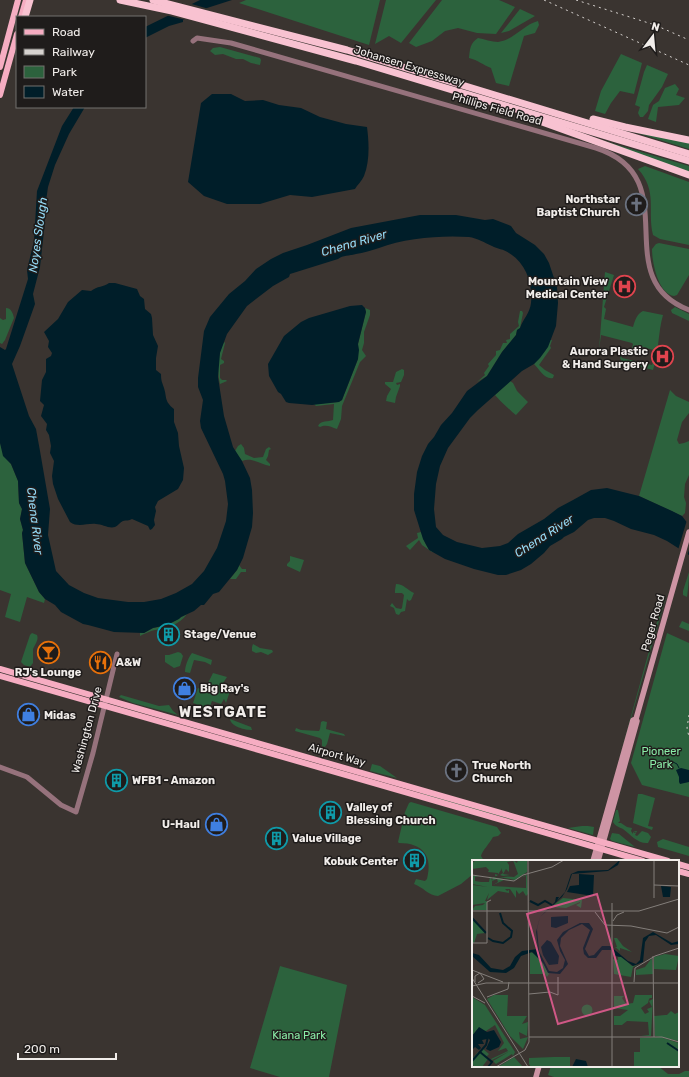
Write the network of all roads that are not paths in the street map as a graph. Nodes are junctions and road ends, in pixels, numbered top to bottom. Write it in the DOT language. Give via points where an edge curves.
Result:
graph roads {
  1 [pos="18,0"];
  2 [pos="26,0"];
  3 [pos="30,0"];
  4 [pos="120,0"];
  5 [pos="152,0"];
  6 [pos="21,16"];
  7 [pos="25,16"];
  8 [pos="16,39"];
  9 [pos="193,41"];
  10 [pos="0,67"];
  11 [pos="0,95"];
  12 [pos="488,101"];
  13 [pos="526,104"];
  14 [pos="689,140"];
  15 [pos="689,154"];
  16 [pos="689,161"];
  17 [pos="689,175"];
  18 [pos="689,310"];
  19 [pos="689,532"];
  20 [pos="118,654"];
  21 [pos="0,669"];
  22 [pos="0,676"];
  23 [pos="105,702"];
  24 [pos="0,767"];
  25 [pos="600,845"];
  26 [pos="593,860"];
  27 [pos="598,860"];
  28 [pos="640,860"];
  29 [pos="664,860"];
  30 [pos="679,864"];
  31 [pos="689,867"];
  32 [pos="679,871"];
  33 [pos="689,874"];
  34 [pos="535,1067"];
  35 [pos="539,1067"];
  36 [pos="532,1077"];
  37 [pos="536,1077"];
  1 -- 10 [label="main road"];
  2 -- 6 [label="main road"];
  3 -- 7 [label="highway"];
  4 -- 12 [label="highway, Johansen Expressway" via="172,11 398,73"];
  5 -- 13 [label="highway, Johansen Expressway" via="334,47"];
  8 -- 11 [label="main road"];
  9 -- 18 [label="street, Phillips Field Road" via="197,38 231,43 618,156 636,170 647,192 649,257 654,278 671,300"];
  12 -- 16 [label="highway, Johansen Expressway"];
  12 -- 17 [label="highway"];
  13 -- 14 [label="highway" via="536,104 610,124"];
  13 -- 15 [label="highway, Johansen Expressway"];
  19 -- 25 [label="main road, Peger Road"];
  20 -- 23 [label="street, Washington Drive"];
  21 -- 23 [label="main road, Airport Way"];
  22 -- 23 [label="main road, Airport Way"];
  23 -- 24 [label="street, Washington Drive" via="76,812 61,805 27,777"];
  23 -- 25 [label="main road, Airport Way"];
  25 -- 26 [label="main road, Peger Road"];
  25 -- 27 [label="main road, Peger Road"];
  25 -- 28 [label="main road, Airport Way"];
  25 -- 29 [label="main road, Airport Way"];
  30 -- 31 [label="main road"];
  32 -- 33 [label="main road"];
  34 -- 36 [label="main road"];
  35 -- 37 [label="main road"];
}
